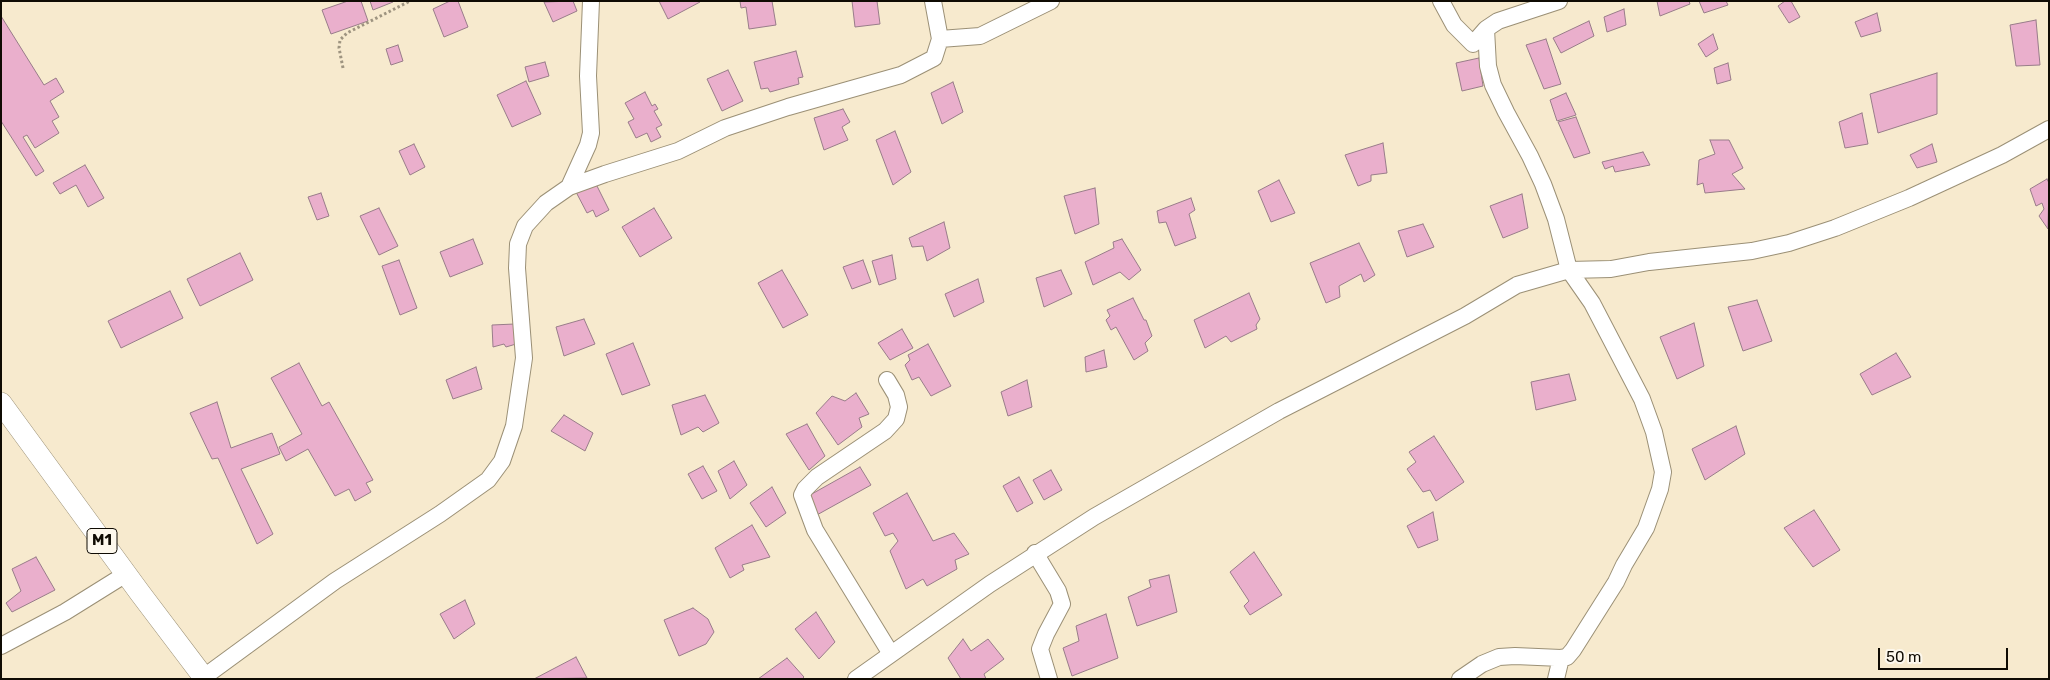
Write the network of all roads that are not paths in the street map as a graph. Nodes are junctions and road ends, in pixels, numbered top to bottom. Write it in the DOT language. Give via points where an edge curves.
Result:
graph roads {
  1 [pos="591,1"];
  2 [pos="933,1"];
  3 [pos="1051,1"];
  4 [pos="1441,1"];
  5 [pos="1559,1"];
  6 [pos="1486,29"];
  7 [pos="940,39"];
  8 [pos="1473,44"];
  9 [pos="1488,66"];
  10 [pos="2049,129"];
  11 [pos="569,187"];
  12 [pos="1569,270"];
  13 [pos="887,380"];
  14 [pos="1,403"];
  15 [pos="1035,554"];
  16 [pos="126,574"];
  17 [pos="1,646"];
  18 [pos="892,654"];
  19 [pos="1561,658"];
  20 [pos="205,678"];
  21 [pos="856,679"];
  22 [pos="1049,679"];
  23 [pos="1460,679"];
  24 [pos="1556,679"];
  1 -- 11 [label="street" via="588,76 591,133"];
  2 -- 7 [label="street"];
  3 -- 7 [label="street" via="980,36"];
  4 -- 8 [label="street" via="1454,25"];
  5 -- 6 [label="street" via="1498,21"];
  6 -- 8 [label="street"];
  6 -- 9 [label="street"];
  7 -- 11 [label="street" via="934,58 901,75 725,128 678,151"];
  8 -- 9 [label="street"];
  9 -- 12 [label="street" via="1493,85 1543,184"];
  10 -- 12 [label="street" via="2002,155 1909,198 1789,243 1752,251 1611,269"];
  11 -- 20 [label="street" via="546,203 525,226 518,244 524,358 514,426 502,461 488,480 334,581"];
  12 -- 15 [label="street" via="1517,285 1457,320 1279,411"];
  12 -- 19 [label="street" via="1592,303 1642,399 1663,472 1646,528 1574,650"];
  13 -- 18 [label="street" via="899,407 896,419 885,431 817,477 802,496 815,530"];
  14 -- 16 [label="main road, M1"];
  15 -- 18 [label="street"];
  15 -- 22 [label="street" via="1058,591 1062,604 1040,649"];
  16 -- 17 [label="street"];
  16 -- 20 [label="main road, M1"];
  18 -- 21 [label="street"];
  19 -- 23 [label="street" via="1499,657"];
  19 -- 24 [label="street"];
}
